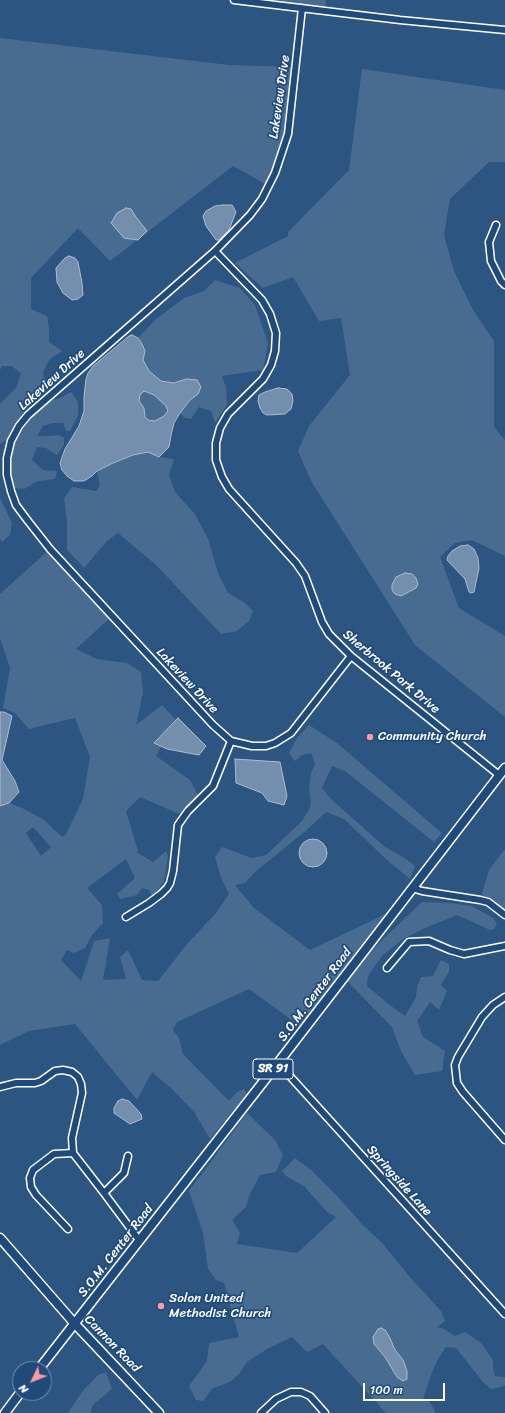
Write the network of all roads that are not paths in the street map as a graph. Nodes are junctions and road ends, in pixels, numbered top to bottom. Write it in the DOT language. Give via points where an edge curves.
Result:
graph roads {
  1 [pos="234,0"];
  2 [pos="302,8"];
  3 [pos="505,30"];
  4 [pos="496,225"];
  5 [pos="215,251"];
  6 [pos="505,285"];
  7 [pos="352,656"];
  8 [pos="231,741"];
  9 [pos="505,768"];
  10 [pos="498,775"];
  11 [pos="412,888"];
  12 [pos="505,915"];
  13 [pos="126,917"];
  14 [pos="505,946"];
  15 [pos="387,968"];
  16 [pos="505,997"];
  17 [pos="278,1063"];
  18 [pos="0,1087"];
  19 [pos="505,1140"];
  20 [pos="72,1153"];
  21 [pos="128,1156"];
  22 [pos="104,1193"];
  23 [pos="68,1229"];
  24 [pos="0,1238"];
  25 [pos="139,1240"];
  26 [pos="505,1314"];
  27 [pos="75,1324"];
  28 [pos="45,1361"];
  29 [pos="14,1401"];
  30 [pos="5,1413"];
  31 [pos="160,1413"];
  32 [pos="261,1413"];
  33 [pos="325,1413"];
  1 -- 2 [label="street"];
  2 -- 3 [label="street"];
  2 -- 5 [label="street, Lakeview Drive" via="288,134 275,173 262,199 250,215"];
  4 -- 6 [label="street" via="489,242 491,261"];
  5 -- 7 [label="street, Sherbrook Park Drive" via="262,300 276,332 271,366 263,378 228,414 220,428 216,460 229,490 296,563 305,576 329,634"];
  5 -- 8 [label="street, Lakeview Drive" via="28,414 12,441 7,458 7,475 16,505 50,549 213,725"];
  7 -- 8 [label="street, Lakeview Drive" via="291,733 266,746"];
  7 -- 10 [label="street, Sherbrook Park Drive"];
  8 -- 13 [label="street" via="213,786 178,825 170,883 161,894"];
  9 -- 10 [label="main road, S.O.M. Center Road / SR 91"];
  10 -- 11 [label="main road, S.O.M. Center Road / SR 91"];
  11 -- 12 [label="street" via="488,902"];
  11 -- 17 [label="main road, S.O.M. Center Road / SR 91"];
  14 -- 15 [label="street" via="464,954 429,941 409,942"];
  16 -- 19 [label="street" via="482,1016 455,1065 457,1083 463,1092"];
  17 -- 25 [label="main road, S.O.M. Center Road / SR 91"];
  17 -- 26 [label="street, Springside Lane"];
  18 -- 20 [label="street" via="41,1081 55,1071 72,1072 78,1077 82,1093 72,1138"];
  20 -- 22 [label="street"];
  20 -- 23 [label="street" via="54,1154 33,1170 30,1178 31,1187 36,1195"];
  21 -- 22 [label="street" via="124,1173"];
  22 -- 25 [label="street"];
  24 -- 27 [label="main road, Cannon Road"];
  25 -- 27 [label="main road, S.O.M. Center Road / SR 91"];
  27 -- 28 [label="main road, S.O.M. Center Road / SR 91"];
  27 -- 31 [label="main road, Cannon Road"];
  29 -- 30 [label="main road"];
  32 -- 33 [label="street" via="276,1399 291,1392 301,1392 310,1396"];
}
